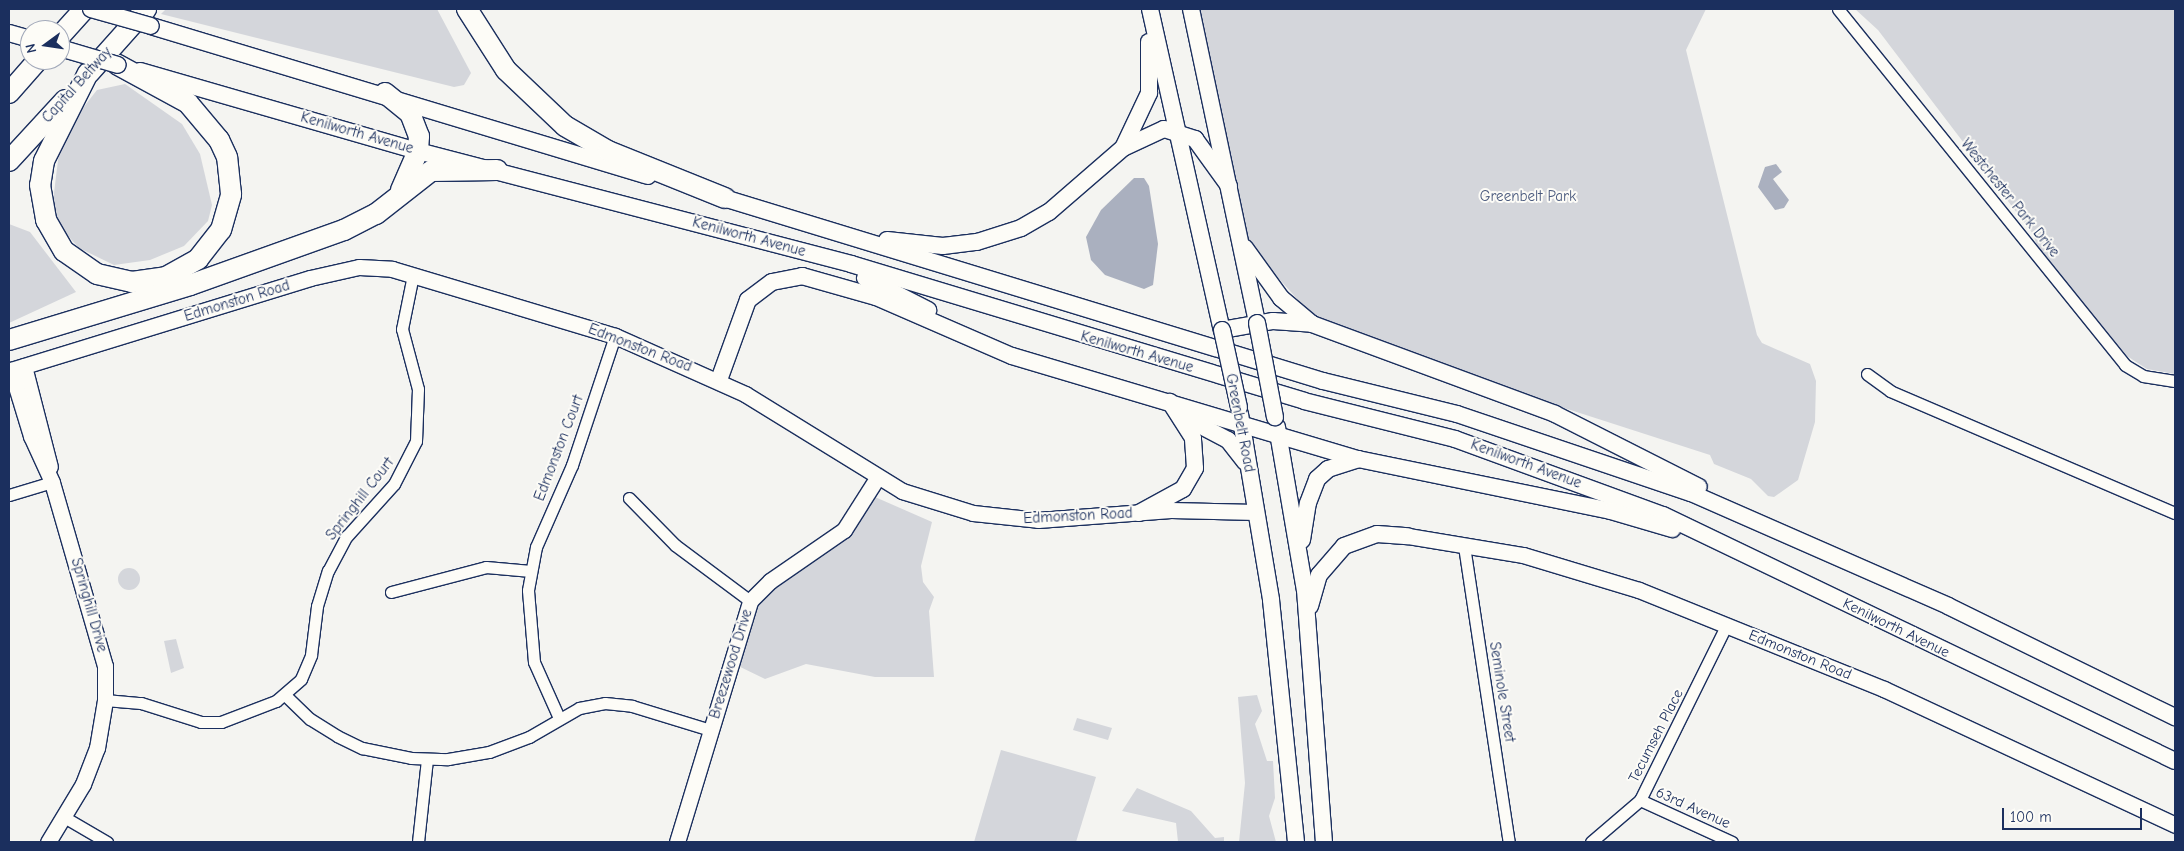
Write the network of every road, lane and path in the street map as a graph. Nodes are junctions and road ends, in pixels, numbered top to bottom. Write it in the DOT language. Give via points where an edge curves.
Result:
graph roads {
  1 [pos="74,9"];
  2 [pos="84,9"];
  3 [pos="92,9"];
  4 [pos="467,9"];
  5 [pos="1148,9"];
  6 [pos="1191,9"];
  7 [pos="1838,9"];
  8 [pos="148,17"];
  9 [pos="66,20"];
  10 [pos="70,25"];
  11 [pos="70,51"];
  12 [pos="118,65"];
  13 [pos="29,70"];
  14 [pos="88,74"];
  15 [pos="9,93"];
  16 [pos="384,93"];
  17 [pos="1178,131"];
  18 [pos="1123,148"];
  19 [pos="418,150"];
  20 [pos="9,162"];
  21 [pos="497,170"];
  22 [pos="1229,186"];
  23 [pos="397,198"];
  24 [pos="725,198"];
  25 [pos="842,234"];
  26 [pos="1240,239"];
  27 [pos="798,250"];
  28 [pos="413,275"];
  29 [pos="1257,323"];
  30 [pos="1312,324"];
  31 [pos="1222,330"];
  32 [pos="615,336"];
  33 [pos="9,340"];
  34 [pos="1048,364"];
  35 [pos="14,369"];
  36 [pos="1867,374"];
  37 [pos="719,380"];
  38 [pos="2175,381"];
  39 [pos="1170,402"];
  40 [pos="1182,416"];
  41 [pos="1242,424"];
  42 [pos="1278,435"];
  43 [pos="1358,459"];
  44 [pos="1249,469"];
  45 [pos="877,478"];
  46 [pos="52,480"];
  47 [pos="9,496"];
  48 [pos="629,498"];
  49 [pos="1256,512"];
  50 [pos="1139,513"];
  51 [pos="2175,513"];
  52 [pos="1780,530"];
  53 [pos="1408,536"];
  54 [pos="1725,545"];
  55 [pos="1464,546"];
  56 [pos="1300,555"];
  57 [pos="531,571"];
  58 [pos="391,592"];
  59 [pos="750,601"];
  60 [pos="1726,626"];
  61 [pos="1309,638"];
  62 [pos="286,696"];
  63 [pos="105,700"];
  64 [pos="2175,717"];
  65 [pos="559,718"];
  66 [pos="710,730"];
  67 [pos="427,759"];
  68 [pos="2175,761"];
  69 [pos="1640,800"];
  70 [pos="64,816"];
  71 [pos="2175,824"];
  72 [pos="48,842"];
  73 [pos="108,842"];
  74 [pos="418,842"];
  75 [pos="677,842"];
  76 [pos="1296,842"];
  77 [pos="1324,842"];
  78 [pos="1509,842"];
  79 [pos="1590,842"];
  80 [pos="1732,842"];
  1 -- 9 [label="highway"];
  2 -- 10 [label="highway"];
  3 -- 8 [label="main road, Kenilworth Avenue, bridge"];
  4 -- 24 [label="highway" via="506,70 565,126 608,151"];
  5 -- 17 [label="main road, Greenbelt Road"];
  5 -- 18 [label="main road" via="1149,93"];
  6 -- 22 [label="main road"];
  7 -- 38 [label="street, Westchester Park Drive" via="2125,365 2143,376"];
  8 -- 14 [label="highway, Capital Beltway"];
  8 -- 16 [label="main road, Kenilworth Avenue"];
  11 -- 12 [label="main road, Kenilworth Avenue, bridge"];
  12 -- 14 [label="highway" via="188,104 215,134 227,157 231,194 221,230 198,260 166,277 132,282 97,274 64,252 46,220 40,185 44,161"];
  12 -- 19 [label="main road, Kenilworth Avenue"];
  13 -- 15 [label="highway"];
  14 -- 20 [label="highway, Capital Beltway"];
  16 -- 19 [label="highway" via="410,113 420,136"];
  16 -- 24 [label="main road, Kenilworth Avenue"];
  17 -- 18 [label="main road" via="1150,133"];
  17 -- 22 [label="main road" via="1206,150"];
  17 -- 31 [label="main road, Greenbelt Road"];
  18 -- 25 [label="main road" via="1049,212 1003,235 929,247"];
  19 -- 21 [label="main road, Kenilworth Avenue"];
  19 -- 23 [label="highway"];
  21 -- 23 [label="highway" via="431,171"];
  21 -- 27 [label="main road, Kenilworth Avenue"];
  22 -- 26 [label="main road"];
  23 -- 33 [label="highway" via="363,222 309,242 190,285"];
  24 -- 25 [label="main road, Kenilworth Avenue"];
  25 -- 52 [label="main road, Kenilworth Avenue" via="1323,381 1488,424 1691,492"];
  26 -- 29 [label="main road"];
  26 -- 30 [label="main road" via="1281,298"];
  27 -- 34 [label="main road"];
  27 -- 54 [label="main road, Kenilworth Avenue" via="1304,401 1455,439 1663,515"];
  28 -- 32 [label="street, Edmonston Road"];
  28 -- 35 [label="street, Edmonston Road" via="381,268 344,269"];
  28 -- 62 [label="street, Springhill Court" via="402,329 418,388 416,441 394,484 336,553 319,595 308,667"];
  29 -- 30 [label="main road"];
  29 -- 31 [label="main road"];
  29 -- 42 [label="main road, bridge"];
  30 -- 52 [label="main road" via="1555,414"];
  31 -- 41 [label="main road, Greenbelt Road, bridge"];
  32 -- 37 [label="street, Edmonston Road"];
  32 -- 57 [label="street, Edmonston Court"];
  34 -- 37 [label="main road" via="966,339 835,282 793,276 767,284 748,300"];
  34 -- 39 [label="main road"];
  35 -- 46 [label="street, Springhill Drive" via="44,432"];
  36 -- 51 [label="street" via="1890,391"];
  37 -- 45 [label="street, Edmonston Road"];
  39 -- 40 [label="main road"];
  39 -- 41 [label="main road"];
  40 -- 44 [label="main road" via="1228,440"];
  40 -- 50 [label="main road" via="1196,445 1193,475 1174,496"];
  41 -- 42 [label="main road"];
  41 -- 44 [label="main road, Greenbelt Road"];
  42 -- 43 [label="main road"];
  42 -- 56 [label="main road"];
  43 -- 54 [label="main road" via="1611,511"];
  43 -- 56 [label="main road" via="1328,469 1314,484"];
  44 -- 49 [label="main road, Greenbelt Road"];
  45 -- 50 [label="street, Edmonston Road" via="938,504 996,517 1038,520"];
  45 -- 59 [label="street, Breezewood Drive" via="844,530 770,581"];
  46 -- 47 [label="street"];
  46 -- 63 [label="street, Springhill Drive" via="100,638"];
  48 -- 59 [label="street" via="681,551"];
  49 -- 50 [label="street, Edmonston Road"];
  49 -- 76 [label="main road, Greenbelt Road" via="1284,701"];
  52 -- 64 [label="main road, Kenilworth Avenue"];
  53 -- 55 [label="street, Edmonston Road"];
  53 -- 61 [label="main road" via="1370,534 1338,550 1314,587"];
  54 -- 68 [label="main road, Kenilworth Avenue"];
  55 -- 60 [label="street, Edmonston Road" via="1576,570"];
  55 -- 78 [label="street, Seminole Street"];
  56 -- 61 [label="main road"];
  57 -- 58 [label="street" via="486,567"];
  57 -- 65 [label="street, Edmonston Court" via="527,606 531,648 542,685"];
  59 -- 66 [label="street, Breezewood Drive"];
  60 -- 69 [label="street, Tecumseh Place"];
  60 -- 71 [label="street, Edmonston Road" via="1884,689"];
  61 -- 77 [label="main road"];
  62 -- 63 [label="street, Springhill Court" via="241,717 213,722 141,703"];
  62 -- 67 [label="street" via="310,719 348,742 386,755"];
  63 -- 70 [label="street, Springhill Drive" via="93,758"];
  65 -- 66 [label="street" via="586,706 612,703"];
  65 -- 67 [label="street" via="506,747 476,756"];
  66 -- 75 [label="street, Breezewood Drive"];
  67 -- 74 [label="street"];
  69 -- 79 [label="street, Tecumseh Place"];
  69 -- 80 [label="street, 63rd Avenue"];
  70 -- 72 [label="street, Springhill Drive"];
  70 -- 73 [label="street"];
}
